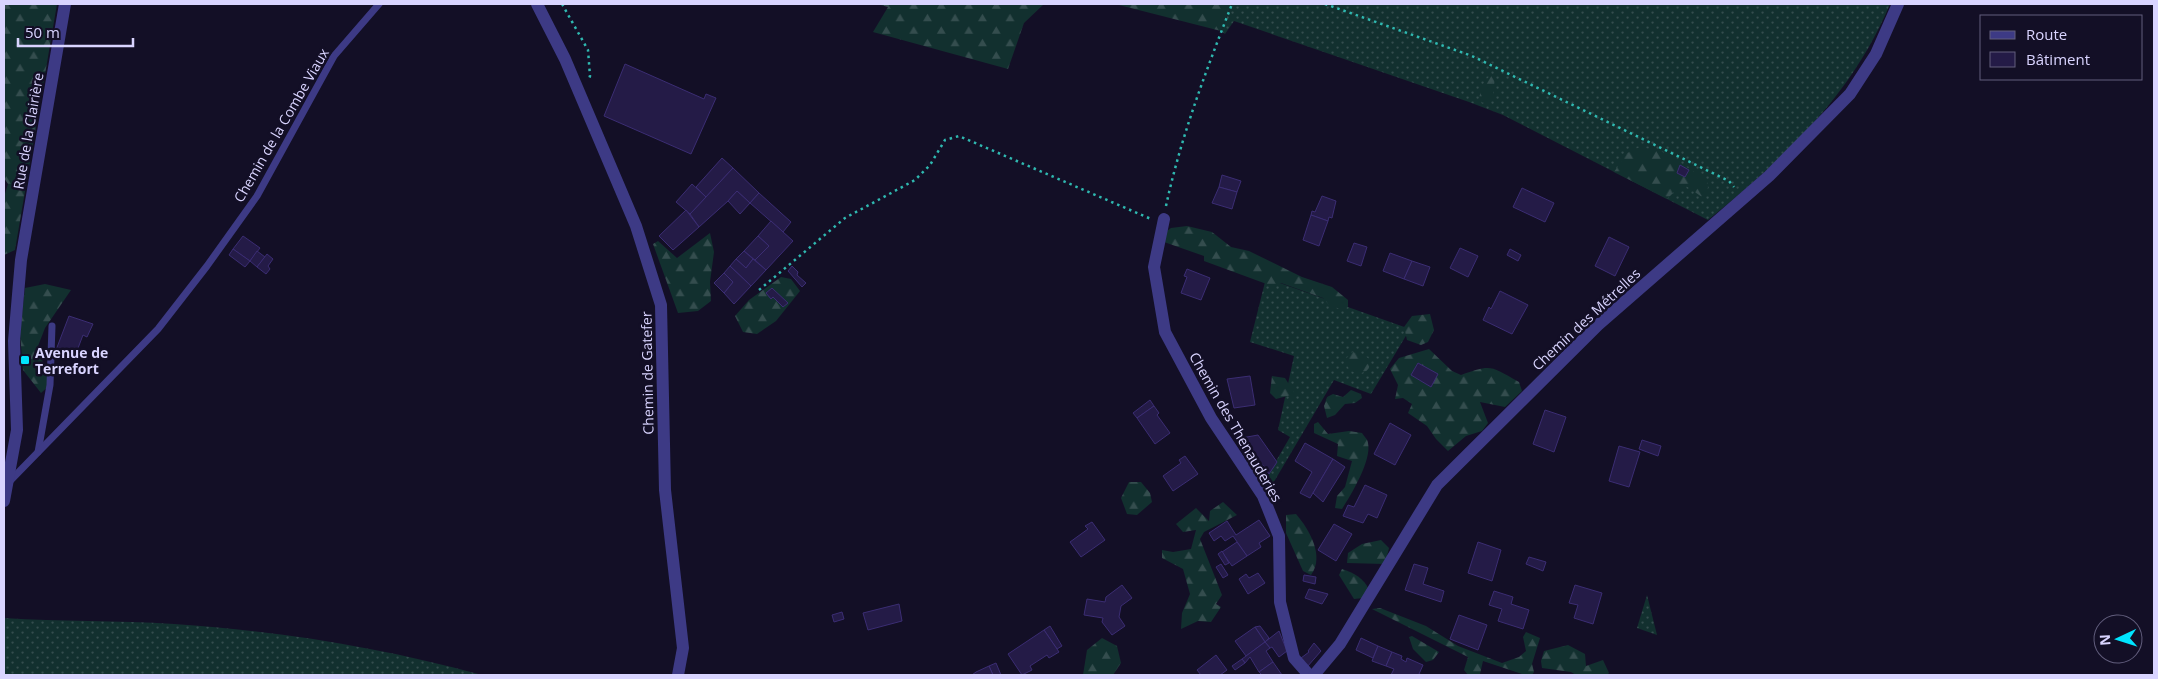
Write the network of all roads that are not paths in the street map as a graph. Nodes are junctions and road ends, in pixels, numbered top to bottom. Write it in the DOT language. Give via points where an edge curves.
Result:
graph roads {
  1 [pos="66,4"];
  2 [pos="379,4"];
  3 [pos="537,4"];
  4 [pos="1898,4"];
  5 [pos="1164,219"];
  6 [pos="52,326"];
  7 [pos="8,451"];
  8 [pos="38,452"];
  9 [pos="7,485"];
  10 [pos="4,501"];
  11 [pos="678,675"];
  12 [pos="1309,675"];
  13 [pos="1314,675"];
  1 -- 7 [label="street, Rue de la Clairière" via="21,260 14,341 17,430"];
  2 -- 8 [label="lane, Chemin de la Combe Viaux" via="334,56 257,196 208,266 158,329"];
  3 -- 11 [label="street, Chemin de Gatefer" via="565,59 636,226 661,305 664,490 683,648"];
  4 -- 13 [label="street, Chemin des Métrelles" via="1876,54 1850,94 1769,176 1598,325 1436,485 1340,644"];
  5 -- 12 [label="street, Chemin des Thenauderies" via="1154,268 1165,332 1211,418 1263,496 1278,536 1280,602 1294,658"];
  6 -- 8 [label="lane" via="50,385"];
  7 -- 9 [label="street, Rue de la Clairière"];
  8 -- 9 [label="lane, Chemin de la Combe Viaux"];
  9 -- 10 [label="street, Rue de la Clairière"];
}
